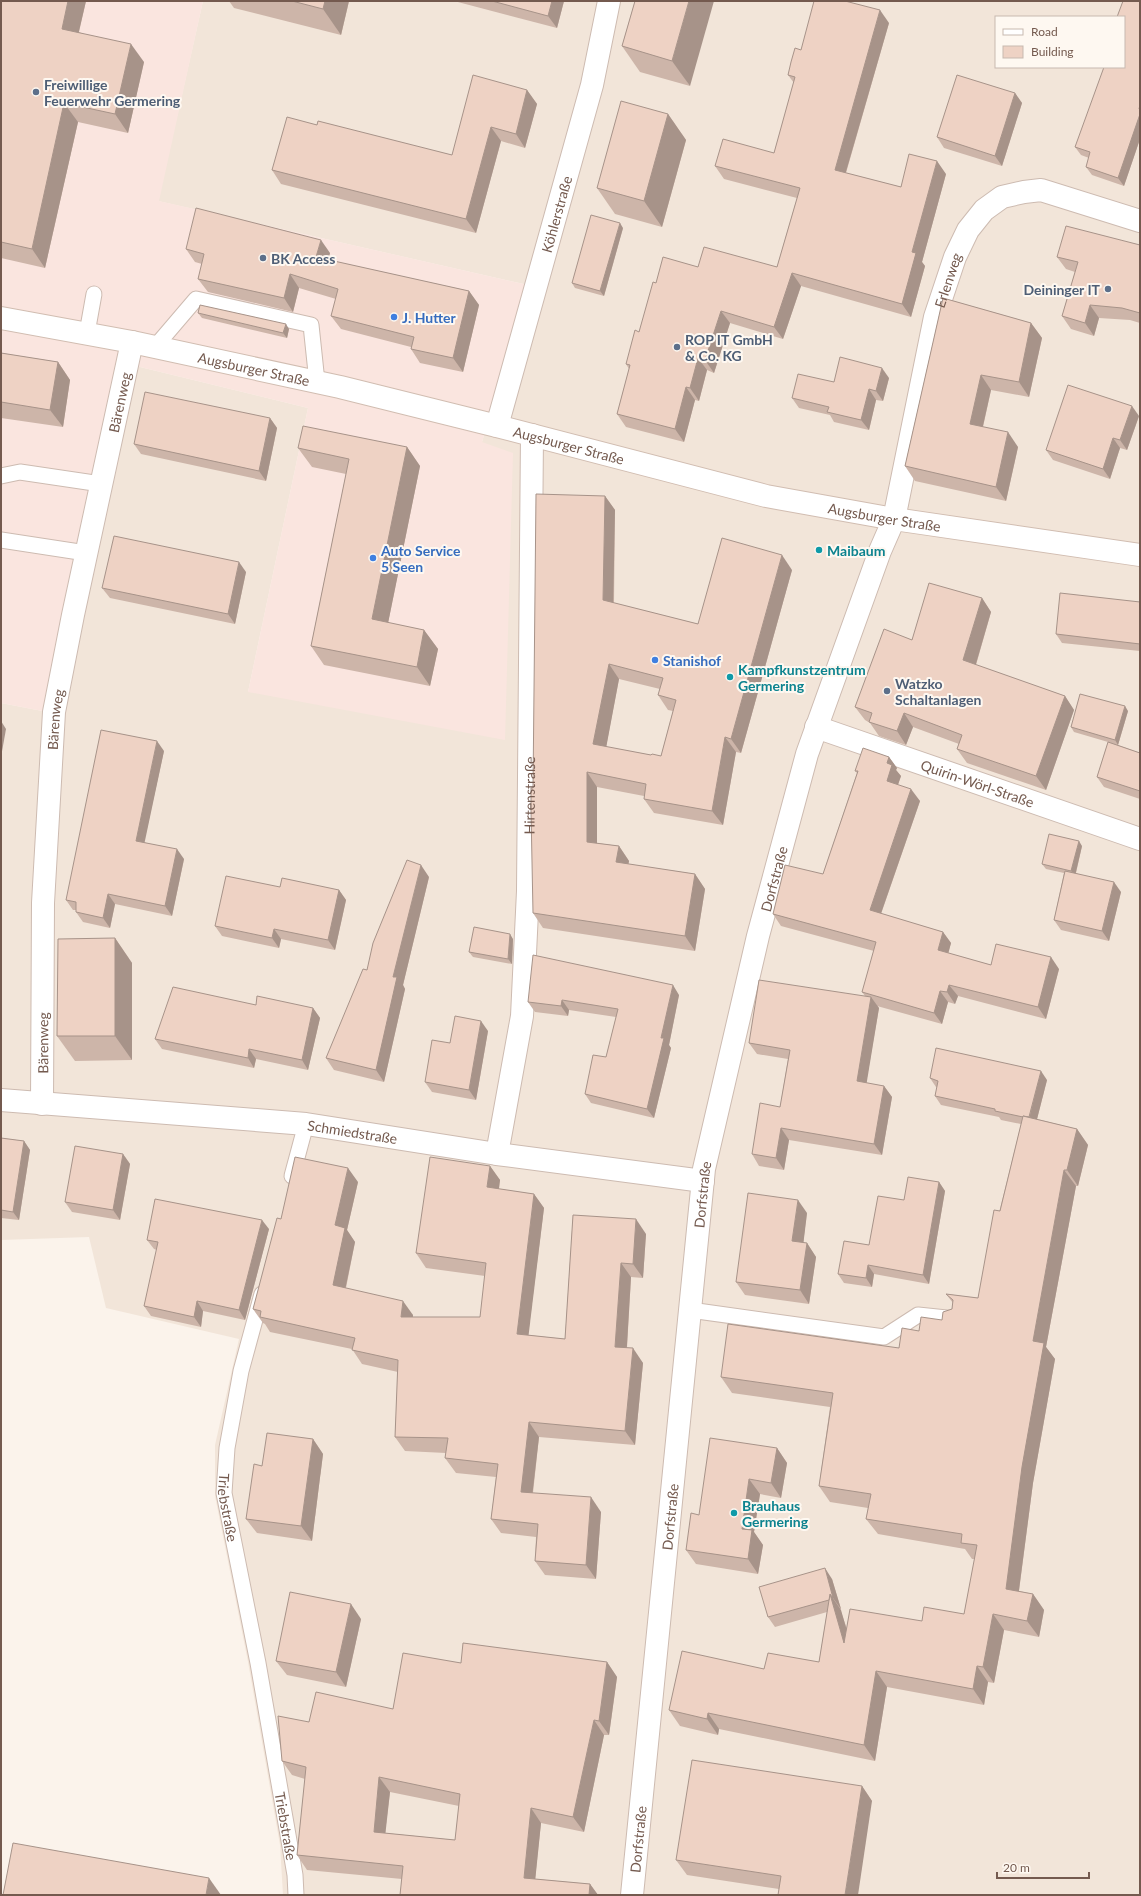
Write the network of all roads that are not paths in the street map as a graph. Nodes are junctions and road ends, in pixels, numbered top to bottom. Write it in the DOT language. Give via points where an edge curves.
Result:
graph roads {
  1 [pos="609,1"];
  2 [pos="1140,221"];
  3 [pos="94,294"];
  4 [pos="1,318"];
  5 [pos="87,333"];
  6 [pos="132,342"];
  7 [pos="155,347"];
  8 [pos="317,382"];
  9 [pos="497,426"];
  10 [pos="532,435"];
  11 [pos="1,476"];
  12 [pos="101,484"];
  13 [pos="894,519"];
  14 [pos="1,540"];
  15 [pos="86,553"];
  16 [pos="1140,555"];
  17 [pos="816,727"];
  18 [pos="1140,839"];
  19 [pos="1,1100"];
  20 [pos="42,1104"];
  21 [pos="306,1124"];
  22 [pos="497,1154"];
  23 [pos="703,1181"];
  24 [pos="290,1186"];
  25 [pos="266,1279"];
  26 [pos="690,1310"];
  27 [pos="956,1319"];
  28 [pos="296,1895"];
  29 [pos="632,1895"];
  1 -- 9 [label="street, Köhlerstraße" via="592,85"];
  2 -- 13 [label="street, Erlenweg" via="1041,190 1002,197 984,210 968,230 955,257 935,317"];
  3 -- 5 [label="lane"];
  4 -- 5 [label="street, Augsburger Straße"];
  5 -- 6 [label="street, Augsburger Straße"];
  6 -- 7 [label="street, Augsburger Straße"];
  6 -- 12 [label="street, Bärenweg"];
  7 -- 8 [label="street, Augsburger Straße"];
  7 -- 8 [label="lane" via="196,299 311,325"];
  8 -- 9 [label="street, Augsburger Straße"];
  9 -- 10 [label="street, Augsburger Straße"];
  10 -- 13 [label="street, Augsburger Straße" via="766,496"];
  10 -- 22 [label="street, Hirtenstraße" via="528,891 522,1016"];
  11 -- 12 [label="lane" via="20,472"];
  12 -- 15 [label="street, Bärenweg"];
  13 -- 16 [label="street, Augsburger Straße"];
  13 -- 17 [label="street, Dorfstraße"];
  14 -- 15 [label="lane"];
  15 -- 20 [label="street, Bärenweg" via="54,712 43,903"];
  17 -- 18 [label="street, Quirin-Wörl-Straße"];
  17 -- 23 [label="street, Dorfstraße" via="806,754 758,936"];
  19 -- 20 [label="street, Schmiedstraße"];
  20 -- 21 [label="street, Schmiedstraße"];
  21 -- 22 [label="street, Schmiedstraße"];
  21 -- 24 [label="lane"];
  22 -- 23 [label="street, Schmiedstraße"];
  23 -- 26 [label="street, Dorfstraße"];
  25 -- 28 [label="lane, Triebstraße" via="241,1372 227,1448 224,1493 258,1663 295,1875"];
  26 -- 27 [label="lane" via="884,1337 918,1314"];
  26 -- 29 [label="street, Dorfstraße"];
}
